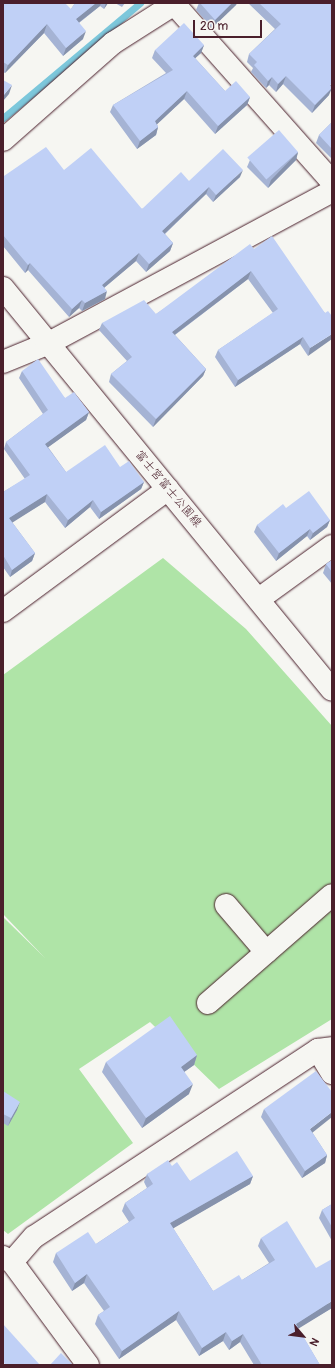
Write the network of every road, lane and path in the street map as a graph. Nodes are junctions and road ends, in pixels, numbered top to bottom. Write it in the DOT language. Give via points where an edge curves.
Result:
graph roads {
  1 [pos="175,4"];
  2 [pos="3,140"];
  3 [pos="332,182"];
  4 [pos="332,192"];
  5 [pos="3,288"];
  6 [pos="49,344"];
  7 [pos="3,362"];
  8 [pos="168,489"];
  9 [pos="332,546"];
  10 [pos="259,598"];
  11 [pos="3,611"];
  12 [pos="332,690"];
  13 [pos="332,895"];
  14 [pos="226,905"];
  15 [pos="266,952"];
  16 [pos="208,1003"];
  17 [pos="325,1049"];
  18 [pos="332,1073"];
  19 [pos="7,1259"];
  20 [pos="88,1365"];
  1 -- 2 [label="street" via="113,43"];
  1 -- 3 [label="street"];
  4 -- 6 [label="street"];
  5 -- 6 [label="street, 富士宮富士公園線"];
  6 -- 7 [label="street"];
  6 -- 8 [label="street, 富士宮富士公園線"];
  8 -- 10 [label="street, 富士宮富士公園線"];
  8 -- 11 [label="street"];
  9 -- 10 [label="street"];
  10 -- 12 [label="street, 富士宮富士公園線"];
  13 -- 15 [label="street"];
  14 -- 15 [label="street"];
  15 -- 16 [label="street"];
  17 -- 18 [label="street"];
  17 -- 19 [label="street" via="34,1237"];
  19 -- 20 [label="street"];
}
